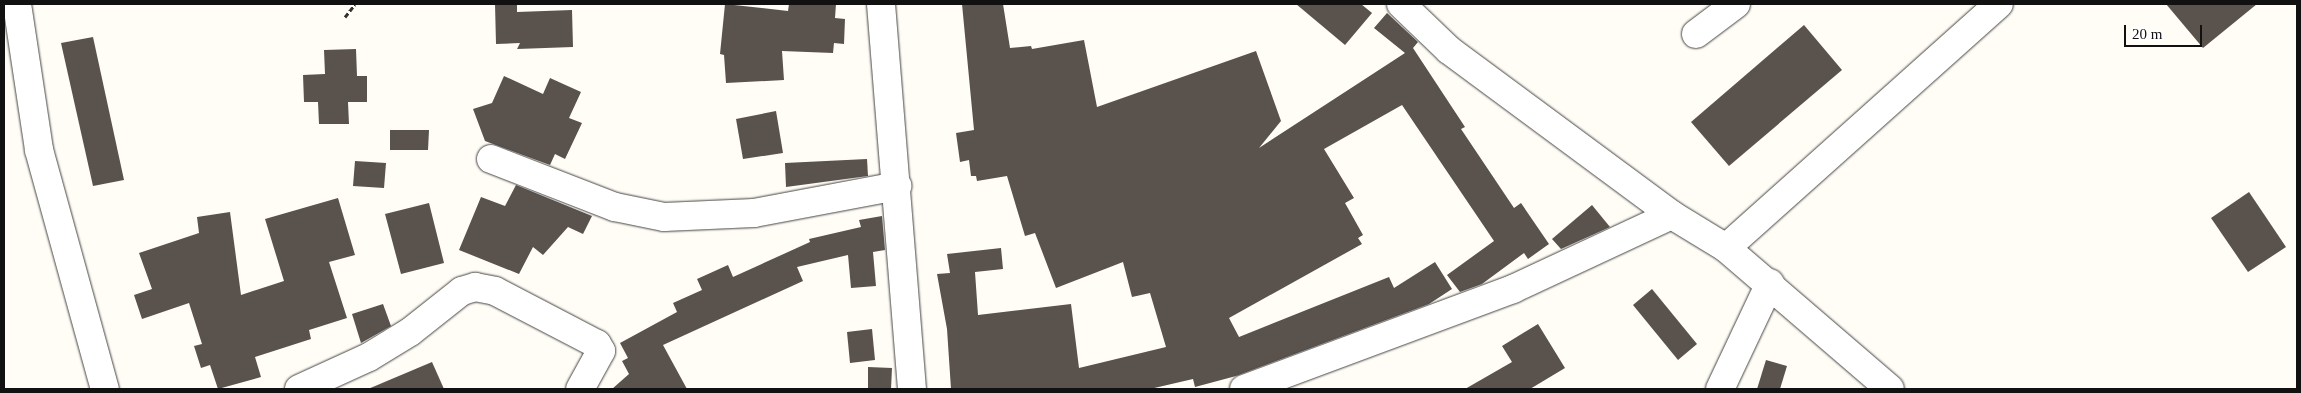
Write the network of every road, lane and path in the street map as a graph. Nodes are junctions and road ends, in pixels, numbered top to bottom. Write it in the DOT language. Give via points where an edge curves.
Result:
graph roads {
  1 [pos="17,4"];
  2 [pos="355,4"];
  3 [pos="880,4"];
  4 [pos="1401,4"];
  5 [pos="1736,4"];
  6 [pos="1999,4"];
  7 [pos="345,17"];
  8 [pos="1696,34"];
  9 [pos="491,159"];
  10 [pos="896,186"];
  11 [pos="1672,215"];
  12 [pos="1726,248"];
  13 [pos="1770,283"];
  14 [pos="105,389"];
  15 [pos="299,389"];
  16 [pos="580,389"];
  17 [pos="912,389"];
  18 [pos="1244,389"];
  19 [pos="1720,389"];
  20 [pos="1890,389"];
  1 -- 14 [label="street" via="39,150"];
  2 -- 7 [label="path"];
  3 -- 10 [label="street"];
  4 -- 11 [label="street" via="1449,50"];
  5 -- 8 [label="street"];
  6 -- 12 [label="street"];
  9 -- 10 [label="street" via="615,207 664,217 754,213"];
  10 -- 17 [label="street"];
  11 -- 12 [label="street"];
  11 -- 18 [label="street" via="1495,297"];
  12 -- 13 [label="street"];
  13 -- 19 [label="street"];
  13 -- 20 [label="street"];
  15 -- 16 [label="street" via="369,357 410,332 462,291 475,287 495,291 597,344 601,351"];
}
